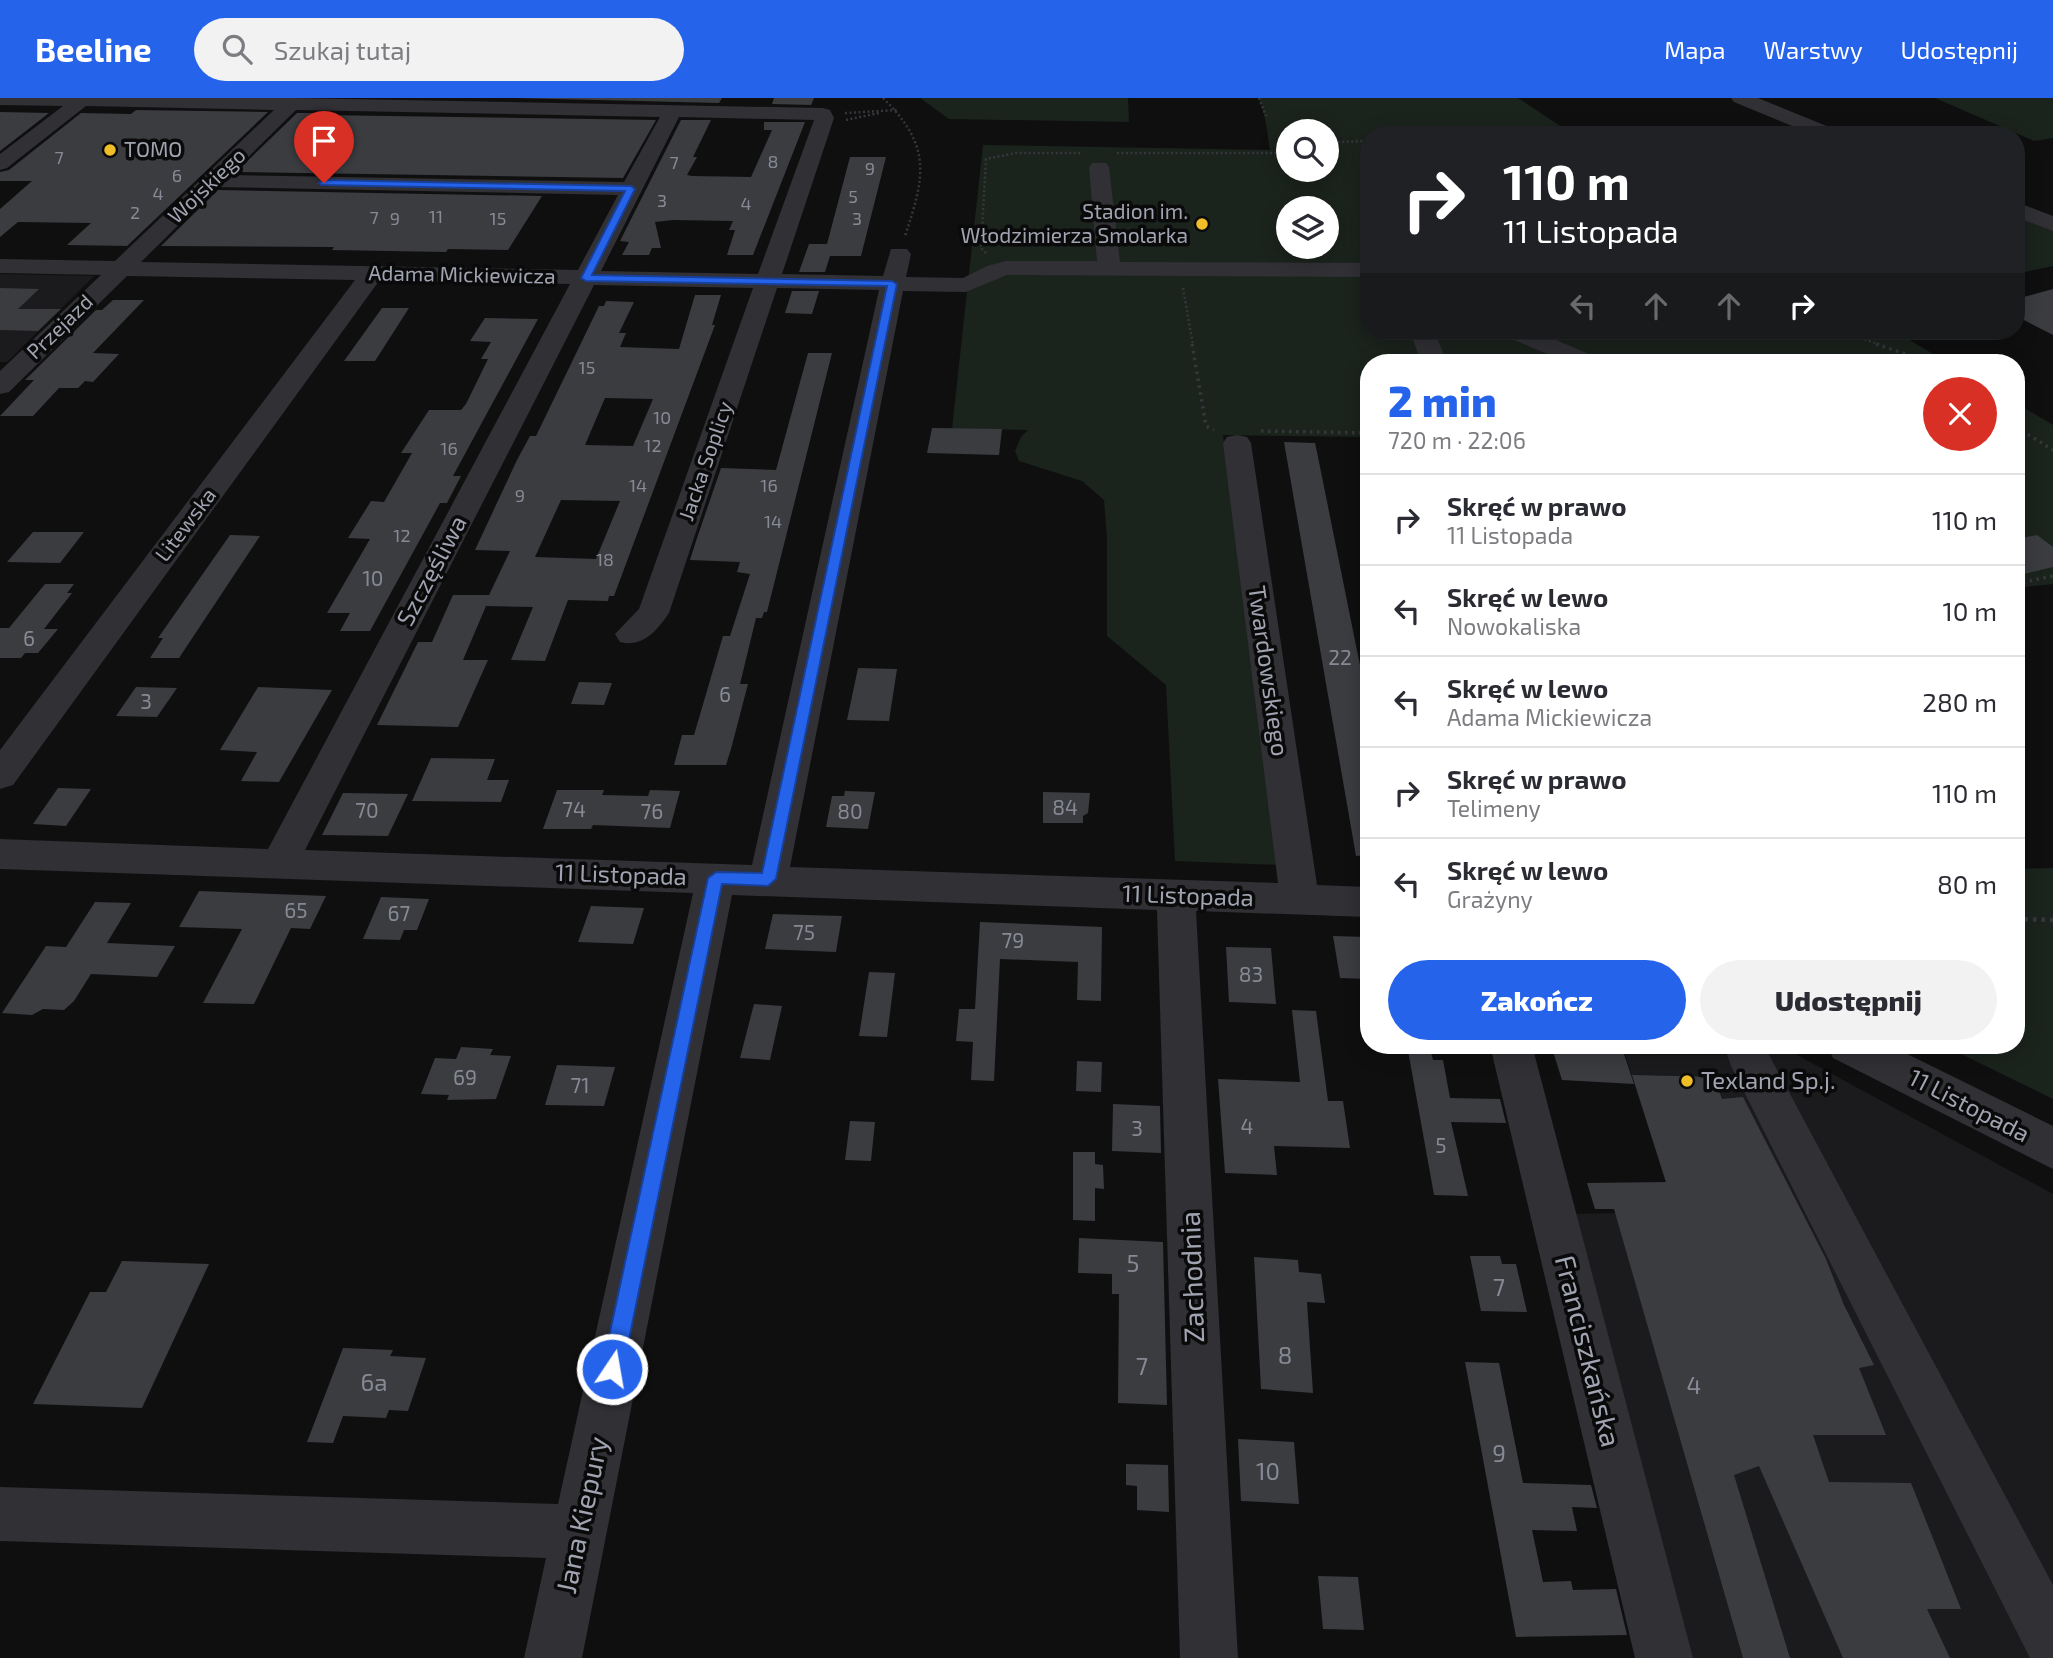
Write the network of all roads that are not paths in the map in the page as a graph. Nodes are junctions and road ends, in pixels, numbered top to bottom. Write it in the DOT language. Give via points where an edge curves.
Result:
graph roads {
  1 [pos="1741,98"];
  2 [pos="0,99"];
  3 [pos="84,99"];
  4 [pos="292,103"];
  5 [pos="673,110"];
  6 [pos="1810,126"];
  7 [pos="0,164"];
  8 [pos="1099,167"];
  9 [pos="212,181"];
  10 [pos="631,189"];
  11 [pos="2025,212"];
  12 [pos="2053,223"];
  13 [pos="0,266"];
  14 [pos="121,268"];
  15 [pos="895,269"];
  16 [pos="1109,269"];
  17 [pos="1360,270"];
  18 [pos="372,274"];
  19 [pos="586,278"];
  20 [pos="769,280"];
  21 [pos="1535,340"];
  22 [pos="1568,354"];
  23 [pos="0,386"];
  24 [pos="1237,443"];
  25 [pos="631,634"];
  26 [pos="0,776"];
  27 [pos="0,854"];
  28 [pos="279,864"];
  29 [pos="716,878"];
  30 [pos="768,879"];
  31 [pos="1176,896"];
  32 [pos="1300,900"];
  33 [pos="1360,902"];
  34 [pos="1513,1054"];
  35 [pos="1747,1054"];
  36 [pos="1865,1054"];
  37 [pos="2053,1148"];
  38 [pos="0,1514"];
  39 [pos="578,1532"];
  40 [pos="2053,1643"];
  41 [pos="553,1658"];
  42 [pos="1209,1658"];
  43 [pos="1664,1658"];
  1 -- 6 [label="street"];
  2 -- 3 [label="street"];
  3 -- 4 [label="street"];
  3 -- 7 [label="street"];
  4 -- 5 [label="street"];
  4 -- 9 [label="street, Wojskiego"];
  5 -- 10 [label="street, Szczęśliwa"];
  5 -- 20 [label="street, Jacka Soplicy" via="821,122"];
  8 -- 16 [label="street"];
  9 -- 10 [label="street"];
  9 -- 14 [label="street, Wojskiego"];
  10 -- 19 [label="street, Szczęśliwa"];
  11 -- 12 [label="street"];
  13 -- 14 [label="street, Adama Mickiewicza"];
  14 -- 18 [label="street, Adama Mickiewicza"];
  14 -- 23 [label="street, Przejazd"];
  15 -- 16 [label="street, Adama Mickiewicza" via="966,285 1006,268"];
  15 -- 20 [label="street, Adama Mickiewicza"];
  15 -- 30 [label="street"];
  16 -- 17 [label="street"];
  18 -- 19 [label="street, Adama Mickiewicza"];
  18 -- 26 [label="street, Litewska"];
  19 -- 20 [label="street, Adama Mickiewicza"];
  19 -- 28 [label="street, Szczęśliwa"];
  20 -- 25 [label="street, Jacka Soplicy" via="653,613"];
  21 -- 22 [label="street"];
  24 -- 32 [label="street, Twardowskiego"];
  27 -- 28 [label="street, 11 Listopada"];
  28 -- 29 [label="street, 11 Listopada"];
  29 -- 30 [label="street, 11 Listopada"];
  29 -- 39 [label="street, Jana Kiepury"];
  30 -- 31 [label="street, 11 Listopada"];
  31 -- 32 [label="street, 11 Listopada"];
  31 -- 42 [label="street, Zachodnia"];
  32 -- 33 [label="street, 11 Listopada"];
  34 -- 43 [label="street, Franciszkańska"];
  35 -- 40 [label="street"];
  36 -- 37 [label="street, 11 Listopada"];
  38 -- 39 [label="street"];
  39 -- 41 [label="street, Jana Kiepury"];
}
